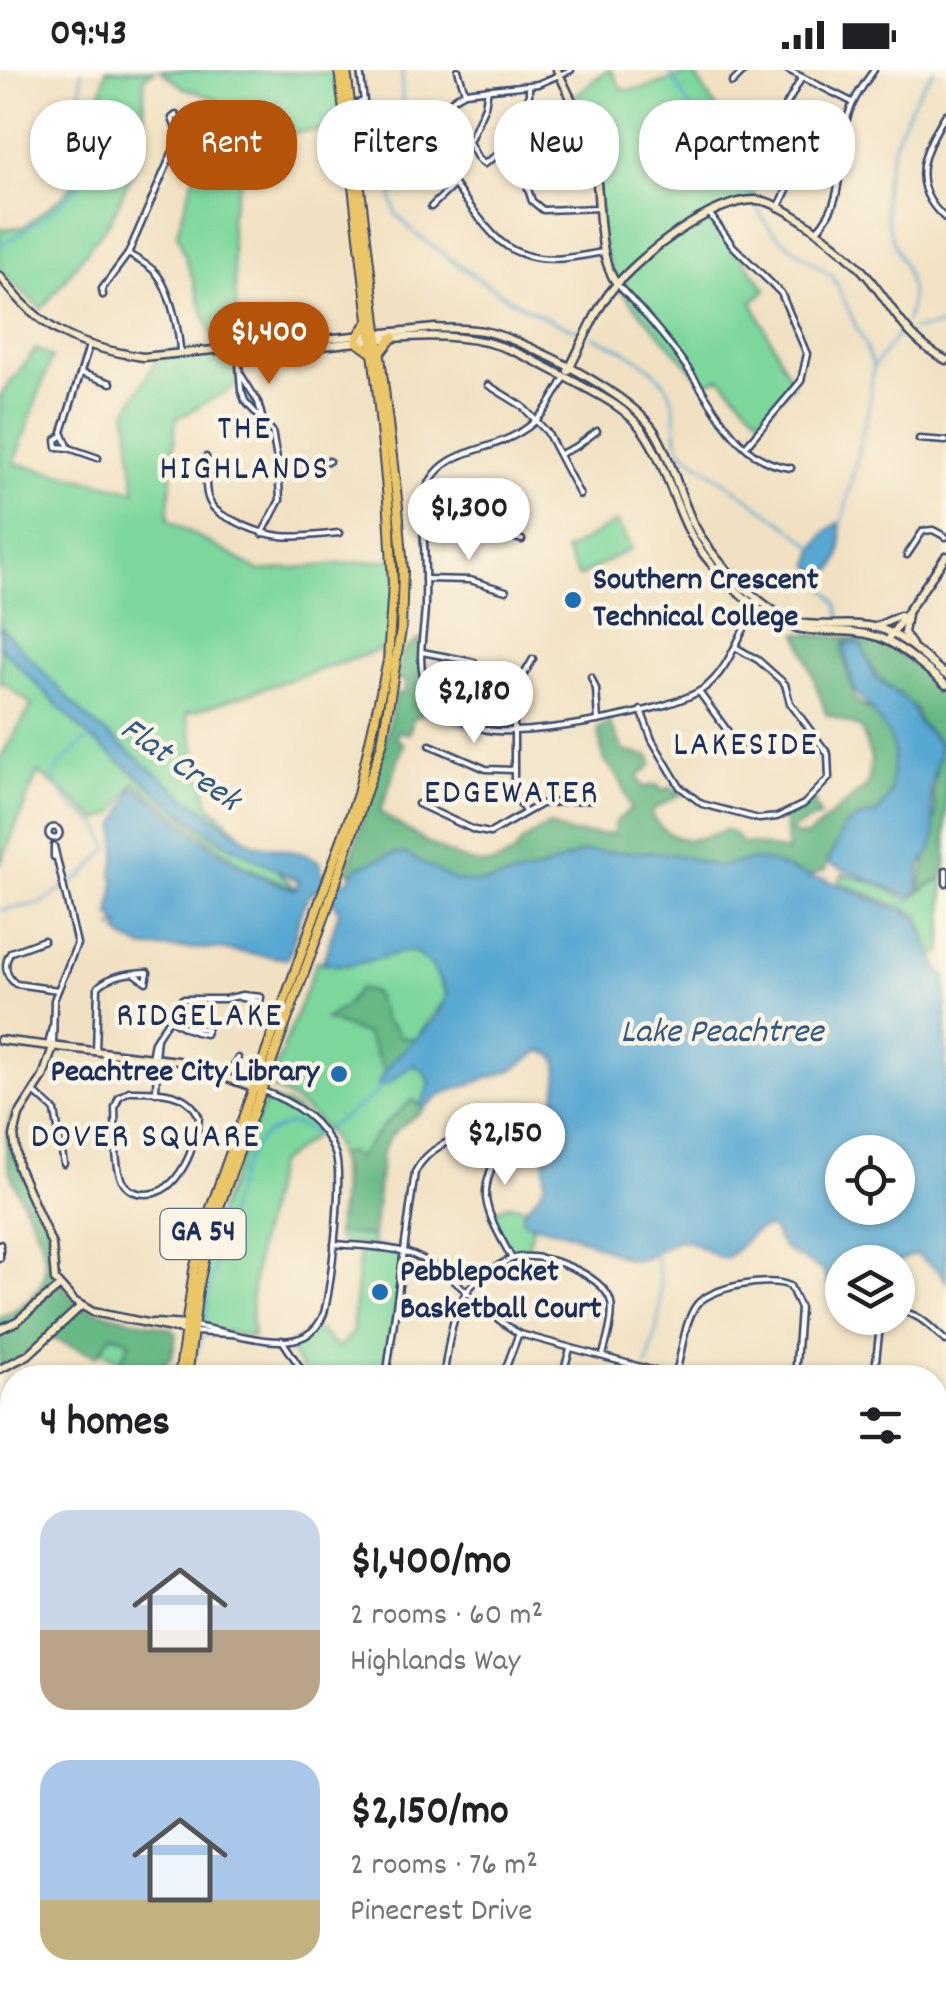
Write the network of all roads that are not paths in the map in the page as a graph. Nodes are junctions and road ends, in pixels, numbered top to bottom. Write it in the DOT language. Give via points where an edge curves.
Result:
graph roads {
  1 [pos="342,70"];
  2 [pos="360,70"];
  3 [pos="458,70"];
  4 [pos="571,70"];
  5 [pos="745,70"];
  6 [pos="788,70"];
  7 [pos="874,70"];
  8 [pos="558,73"];
  9 [pos="802,77"];
  10 [pos="732,83"];
  11 [pos="529,86"];
  12 [pos="488,89"];
  13 [pos="465,92"];
  14 [pos="344,100"];
  15 [pos="349,100"];
  16 [pos="364,100"];
  17 [pos="452,100"];
  18 [pos="572,100"];
  19 [pos="789,100"];
  20 [pos="848,100"];
  21 [pos="853,100"];
  22 [pos="946,114"];
  23 [pos="943,124"];
  24 [pos="166,166"];
  25 [pos="356,190"];
  26 [pos="357,190"];
  27 [pos="449,190"];
  28 [pos="458,190"];
  29 [pos="528,190"];
  30 [pos="598,190"];
  31 [pos="787,190"];
  32 [pos="839,190"];
  33 [pos="431,206"];
  34 [pos="600,208"];
  35 [pos="778,208"];
  36 [pos="709,213"];
  37 [pos="946,219"];
  38 [pos="815,231"];
  39 [pos="604,252"];
  40 [pos="128,254"];
  41 [pos="2,282"];
  42 [pos="618,284"];
  43 [pos="103,295"];
  44 [pos="372,322"];
  45 [pos="392,335"];
  46 [pos="374,337"];
  47 [pos="357,339"];
  48 [pos="89,346"];
  49 [pos="238,350"];
  50 [pos="376,353"];
  51 [pos="180,354"];
  52 [pos="946,360"];
  53 [pos="238,371"];
  54 [pos="81,373"];
  55 [pos="567,373"];
  56 [pos="111,383"];
  57 [pos="488,385"];
  58 [pos="262,417"];
  59 [pos="537,420"];
  60 [pos="596,431"];
  61 [pos="63,435"];
  62 [pos="920,440"];
  63 [pos="946,441"];
  64 [pos="746,446"];
  65 [pos="69,448"];
  66 [pos="560,454"];
  67 [pos="206,456"];
  68 [pos="98,458"];
  69 [pos="329,461"];
  70 [pos="278,465"];
  71 [pos="791,468"];
  72 [pos="580,495"];
  73 [pos="494,497"];
  74 [pos="485,528"];
  75 [pos="424,529"];
  76 [pos="339,533"];
  77 [pos="262,534"];
  78 [pos="946,537"];
  79 [pos="522,540"];
  80 [pos="907,554"];
  81 [pos="946,556"];
  82 [pos="425,579"];
  83 [pos="506,590"];
  84 [pos="917,596"];
  85 [pos="758,604"];
  86 [pos="874,627"];
  87 [pos="818,630"];
  88 [pos="890,638"];
  89 [pos="733,646"];
  90 [pos="422,652"];
  91 [pos="920,654"];
  92 [pos="533,659"];
  93 [pos="474,662"];
  94 [pos="943,673"];
  95 [pos="590,677"];
  96 [pos="946,685"];
  97 [pos="699,692"];
  98 [pos="641,710"];
  99 [pos="598,721"];
  100 [pos="513,731"];
  101 [pos="430,745"];
  102 [pos="740,748"];
  103 [pos="513,770"];
  104 [pos="592,798"];
  105 [pos="418,804"];
  106 [pos="525,812"];
  107 [pos="54,843"];
  108 [pos="946,870"];
  109 [pos="946,883"];
  110 [pos="44,940"];
  111 [pos="134,973"];
  112 [pos="58,990"];
  113 [pos="239,998"];
  114 [pos="168,1018"];
  115 [pos="181,1026"];
  116 [pos="0,1040"];
  117 [pos="50,1047"];
  118 [pos="96,1052"];
  119 [pos="154,1058"];
  120 [pos="238,1058"];
  121 [pos="227,1077"];
  122 [pos="259,1089"];
  123 [pos="34,1092"];
  124 [pos="156,1093"];
  125 [pos="516,1108"];
  126 [pos="493,1126"];
  127 [pos="64,1164"];
  128 [pos="0,1244"];
  129 [pos="332,1244"];
  130 [pos="404,1252"];
  131 [pos="0,1258"];
  132 [pos="512,1259"];
  133 [pos="59,1288"];
  134 [pos="466,1292"];
  135 [pos="80,1306"];
  136 [pos="915,1315"];
  137 [pos="189,1328"];
  138 [pos="0,1329"];
  139 [pos="519,1333"];
  140 [pos="879,1335"];
  141 [pos="282,1340"];
  142 [pos="946,1342"];
  143 [pos="570,1349"];
  144 [pos="602,1357"];
  145 [pos="8,1365"];
  146 [pos="182,1365"];
  147 [pos="188,1365"];
  148 [pos="298,1365"];
  149 [pos="388,1365"];
  150 [pos="445,1365"];
  151 [pos="507,1365"];
  152 [pos="565,1365"];
  153 [pos="632,1365"];
  154 [pos="681,1365"];
  155 [pos="796,1365"];
  156 [pos="876,1365"];
  1 -- 14 [label="main road, GA 54"];
  1 -- 15 [label="main road, GA 54"];
  2 -- 16 [label="street"];
  3 -- 13 [label="street"];
  4 -- 8 [label="street"];
  5 -- 10 [label="street"];
  6 -- 9 [label="street"];
  7 -- 21 [label="street"];
  8 -- 11 [label="street"];
  8 -- 18 [label="street"];
  9 -- 19 [label="street"];
  9 -- 20 [label="street"];
  11 -- 12 [label="street"];
  11 -- 12 [label="street" via="510,146 484,164 469,142"];
  12 -- 13 [label="street"];
  13 -- 17 [label="street"];
  22 -- 23 [label="street"];
  23 -- 37 [label="street" via="925,150 923,177 930,201"];
  24 -- 40 [label="street"];
  25 -- 44 [label="main road, GA 54"];
  26 -- 44 [label="main road, GA 54"];
  27 -- 33 [label="street"];
  28 -- 39 [label="street" via="513,250 558,260"];
  29 -- 34 [label="street" via="543,210"];
  30 -- 34 [label="street"];
  31 -- 35 [label="street"];
  32 -- 38 [label="street"];
  34 -- 39 [label="street"];
  35 -- 36 [label="street" via="751,201"];
  35 -- 38 [label="street"];
  36 -- 42 [label="street"];
  36 -- 64 [label="street" via="781,294 807,354 801,381"];
  38 -- 52 [label="street" via="862,270 912,336"];
  39 -- 42 [label="street"];
  40 -- 43 [label="street"];
  40 -- 51 [label="street" via="162,284"];
  41 -- 48 [label="street" via="30,312"];
  42 -- 55 [label="street"];
  42 -- 64 [label="street" via="682,360 720,422"];
  44 -- 45 [label="main road"];
  44 -- 46 [label="main road, GA 54"];
  44 -- 47 [label="main road"];
  45 -- 46 [label="street"];
  45 -- 50 [label="main road"];
  45 -- 55 [label="street" via="486,342"];
  45 -- 55 [label="street" via="470,329 500,336"];
  46 -- 47 [label="street"];
  46 -- 50 [label="main road, GA 54"];
  47 -- 49 [label="street"];
  47 -- 50 [label="main road"];
  48 -- 51 [label="street" via="143,357"];
  48 -- 54 [label="street"];
  49 -- 51 [label="street"];
  49 -- 53 [label="street"];
  50 -- 122 [label="main road, GA 54" via="393,584 374,733 338,867"];
  53 -- 58 [label="street"];
  53 -- 58 [label="street" via="245,401"];
  54 -- 56 [label="street"];
  54 -- 61 [label="street"];
  55 -- 59 [label="street"];
  55 -- 85 [label="street" via="634,420 696,543 718,572"];
  57 -- 59 [label="street"];
  58 -- 70 [label="street" via="272,431"];
  59 -- 66 [label="street"];
  59 -- 75 [label="street" via="511,438 446,463 424,494"];
  60 -- 66 [label="street"];
  61 -- 65 [label="street"];
  61 -- 65 [label="street" via="57,447"];
  62 -- 63 [label="street"];
  64 -- 71 [label="street"];
  65 -- 68 [label="street"];
  66 -- 72 [label="street"];
  67 -- 77 [label="street" via="209,502"];
  69 -- 70 [label="street"];
  70 -- 77 [label="street" via="280,500"];
  73 -- 74 [label="street"];
  74 -- 75 [label="street"];
  74 -- 79 [label="street"];
  75 -- 82 [label="street"];
  76 -- 77 [label="street"];
  78 -- 80 [label="street" via="923,531"];
  81 -- 84 [label="street"];
  82 -- 83 [label="street" via="470,580"];
  82 -- 90 [label="street"];
  84 -- 86 [label="street" via="898,619"];
  84 -- 88 [label="street"];
  84 -- 91 [label="street" via="904,628"];
  85 -- 87 [label="street" via="783,625"];
  85 -- 89 [label="street"];
  86 -- 87 [label="street"];
  86 -- 88 [label="street"];
  87 -- 88 [label="street"];
  88 -- 91 [label="street"];
  88 -- 96 [label="street"];
  89 -- 97 [label="street"];
  89 -- 98 [label="street" via="785,684 790,703 828,754 829,778 804,804 759,819 696,802 663,759"];
  90 -- 93 [label="street"];
  90 -- 100 [label="street" via="424,679 442,704 476,726"];
  91 -- 94 [label="street"];
  92 -- 100 [label="street" via="514,692"];
  95 -- 99 [label="street"];
  97 -- 98 [label="street"];
  97 -- 102 [label="street"];
  98 -- 99 [label="street"];
  99 -- 100 [label="street"];
  100 -- 103 [label="street"];
  101 -- 103 [label="street" via="486,769"];
  103 -- 106 [label="street"];
  104 -- 106 [label="street"];
  105 -- 106 [label="street" via="483,833"];
  107 -- 112 [label="street" via="77,944"];
  108 -- 109 [label="street"];
  110 -- 112 [label="street" via="9,954 7,971 20,985"];
  111 -- 118 [label="street" via="98,986"];
  112 -- 117 [label="street"];
  113 -- 114 [label="street" via="186,998"];
  114 -- 115 [label="street"];
  114 -- 119 [label="street"];
  116 -- 117 [label="street"];
  117 -- 118 [label="street"];
  117 -- 123 [label="street"];
  118 -- 119 [label="street"];
  119 -- 121 [label="street"];
  119 -- 124 [label="street"];
  120 -- 121 [label="street"];
  121 -- 122 [label="street"];
  122 -- 129 [label="street" via="313,1118 334,1152 340,1176"];
  122 -- 137 [label="main road, GA 54" via="207,1219"];
  123 -- 127 [label="street" via="56,1111"];
  123 -- 133 [label="street" via="14,1130 16,1158 48,1232"];
  124 -- 124 [label="street" via="187,1099 199,1122 177,1177 140,1194 120,1175 114,1106 128,1091"];
  125 -- 126 [label="street"];
  126 -- 130 [label="street" via="446,1141 418,1165"];
  126 -- 132 [label="street" via="497,1156 487,1204"];
  128 -- 131 [label="street"];
  129 -- 130 [label="street"];
  129 -- 141 [label="street" via="320,1322 304,1336"];
  130 -- 134 [label="street"];
  130 -- 149 [label="street"];
  132 -- 134 [label="street"];
  132 -- 144 [label="street" via="542,1258 599,1283 611,1308"];
  133 -- 135 [label="street"];
  133 -- 138 [label="street"];
  134 -- 139 [label="street"];
  134 -- 150 [label="street"];
  135 -- 137 [label="street"];
  135 -- 145 [label="street"];
  136 -- 142 [label="street"];
  137 -- 141 [label="street"];
  137 -- 146 [label="main road, GA 54"];
  137 -- 147 [label="main road, GA 54"];
  139 -- 143 [label="street"];
  139 -- 151 [label="street"];
  140 -- 156 [label="street"];
  141 -- 148 [label="street"];
  143 -- 144 [label="street"];
  143 -- 152 [label="street"];
  144 -- 153 [label="street"];
  154 -- 155 [label="street" via="698,1303 772,1280 790,1286 800,1308"];
}
